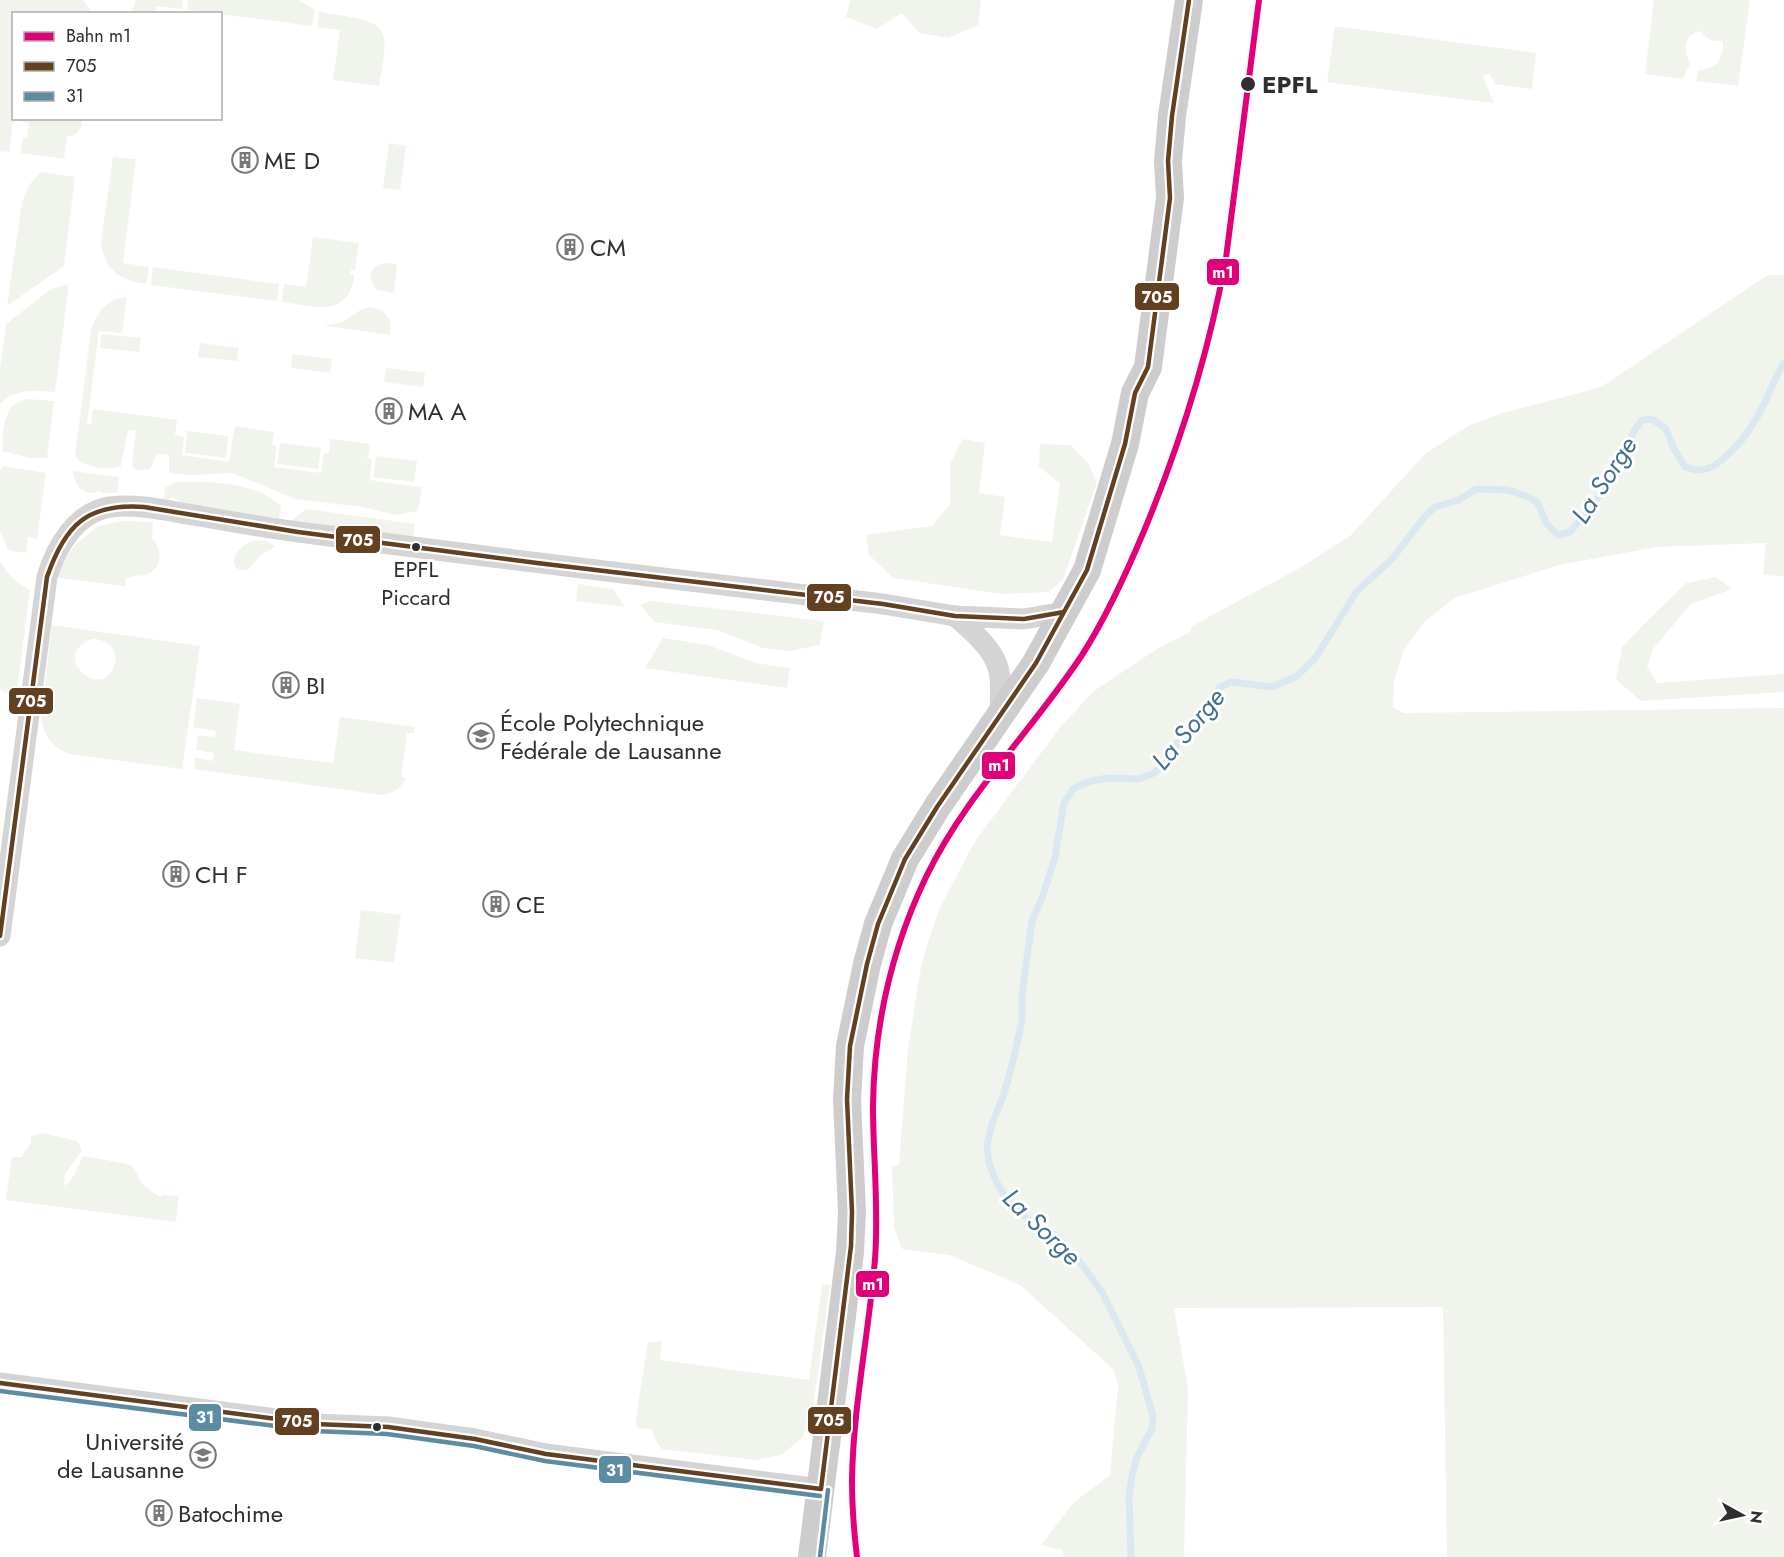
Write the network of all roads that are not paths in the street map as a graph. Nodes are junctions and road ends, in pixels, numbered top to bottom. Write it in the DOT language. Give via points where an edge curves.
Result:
graph roads {
  1 [pos="1189,0"];
  2 [pos="1064,612"];
  3 [pos="955,616"];
  4 [pos="1000,715"];
  5 [pos="0,936"];
  6 [pos="0,1383"];
  7 [pos="821,1488"];
  8 [pos="812,1557"];
  1 -- 2 [label="street" via="1168,160 1151,206 1132,358 1135,393 1125,444 1087,570"];
  2 -- 3 [label="street" via="1024,619"];
  2 -- 4 [label="street" via="1036,663"];
  3 -- 4 [label="street" via="977,636 996,663"];
  3 -- 5 [label="street" via="416,548 149,508 108,508 86,517 73,528 52,561 47,577"];
  4 -- 7 [label="street" via="904,859 878,924 865,972 850,1046 847,1098 850,1252"];
  6 -- 7 [label="street" via="315,1424 388,1427 546,1454"];
  7 -- 8 [label="street"];
}
